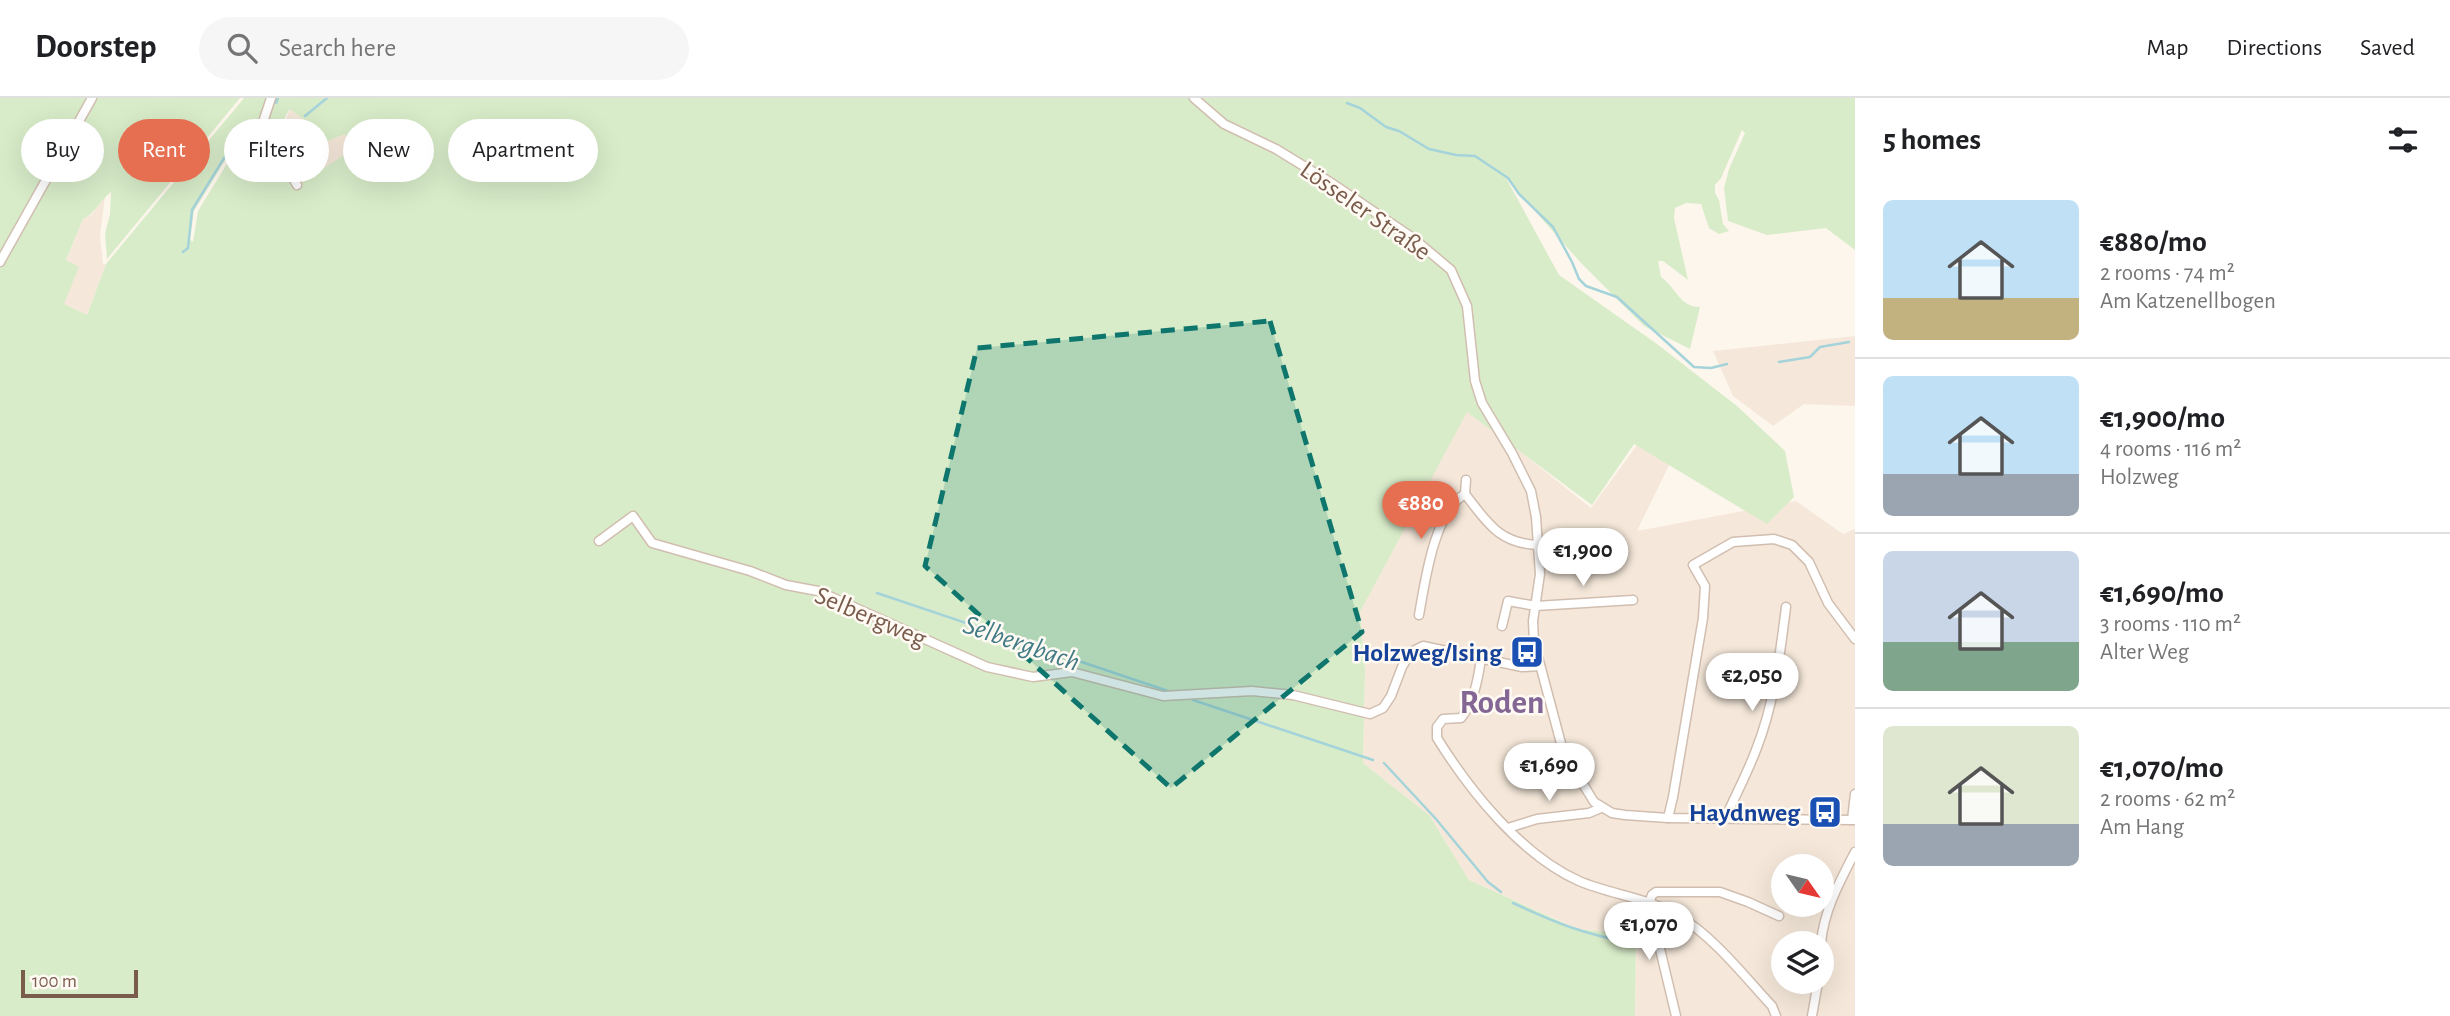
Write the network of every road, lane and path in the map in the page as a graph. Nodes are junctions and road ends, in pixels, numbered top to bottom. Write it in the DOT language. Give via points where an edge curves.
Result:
graph roads {
  1 [pos="92,98"];
  2 [pos="271,98"];
  3 [pos="1194,98"];
  4 [pos="297,185"];
  5 [pos="0,262"];
  6 [pos="1466,480"];
  7 [pos="1465,494"];
  8 [pos="599,541"];
  9 [pos="1539,545"];
  10 [pos="1633,600"];
  11 [pos="1536,606"];
  12 [pos="1786,607"];
  13 [pos="1419,615"];
  14 [pos="1502,626"];
  15 [pos="1855,639"];
  16 [pos="1481,659"];
  17 [pos="1540,666"];
  18 [pos="1855,794"];
  19 [pos="1601,808"];
  20 [pos="1668,818"];
  21 [pos="1725,819"];
  22 [pos="1854,820"];
  23 [pos="1508,828"];
  24 [pos="1855,852"];
  25 [pos="1649,903"];
  26 [pos="1771,912"];
  27 [pos="1823,931"];
  28 [pos="1816,994"];
  29 [pos="1676,1016"];
  30 [pos="1776,1016"];
  31 [pos="1812,1016"];
  1 -- 5 [label="street"];
  2 -- 4 [label="street" via="264,119 268,135"];
  3 -- 9 [label="street, Lösseler Straße" via="1224,124 1276,149 1413,238 1451,271 1467,306 1475,381 1482,403 1527,481"];
  6 -- 7 [label="street"];
  7 -- 9 [label="street" via="1495,532 1513,541"];
  7 -- 13 [label="street" via="1454,500 1442,522"];
  8 -- 16 [label="street, Selbergweg" via="632,516 652,543 786,586 818,591 987,667 1033,677 1072,672 1163,696 1252,691 1293,695 1370,714 1383,708 1411,652 1423,646"];
  9 -- 11 [label="street, Lösseler Straße"];
  10 -- 11 [label="street"];
  11 -- 14 [label="street" via="1508,601"];
  11 -- 17 [label="street, Lösseler Straße" via="1532,630"];
  12 -- 21 [label="street" via="1767,715"];
  15 -- 20 [label="street" via="1828,603 1810,562 1792,545 1774,539 1733,542 1693,565 1705,586 1703,618"];
  16 -- 17 [label="street, Selbergweg"];
  16 -- 23 [label="street" via="1466,712 1461,718 1443,719 1437,738"];
  17 -- 19 [label="street, Lösseler Straße" via="1563,751"];
  18 -- 22 [label="street"];
  19 -- 20 [label="street"];
  19 -- 23 [label="street" via="1537,818"];
  20 -- 21 [label="street"];
  21 -- 22 [label="street"];
  23 -- 25 [label="street" via="1525,845 1578,880"];
  24 -- 27 [label="street"];
  25 -- 26 [label="street" via="1656,892 1720,892"];
  25 -- 29 [label="street"];
  25 -- 30 [label="street" via="1680,916 1706,937 1772,1006"];
  28 -- 31 [label="street"];
}
